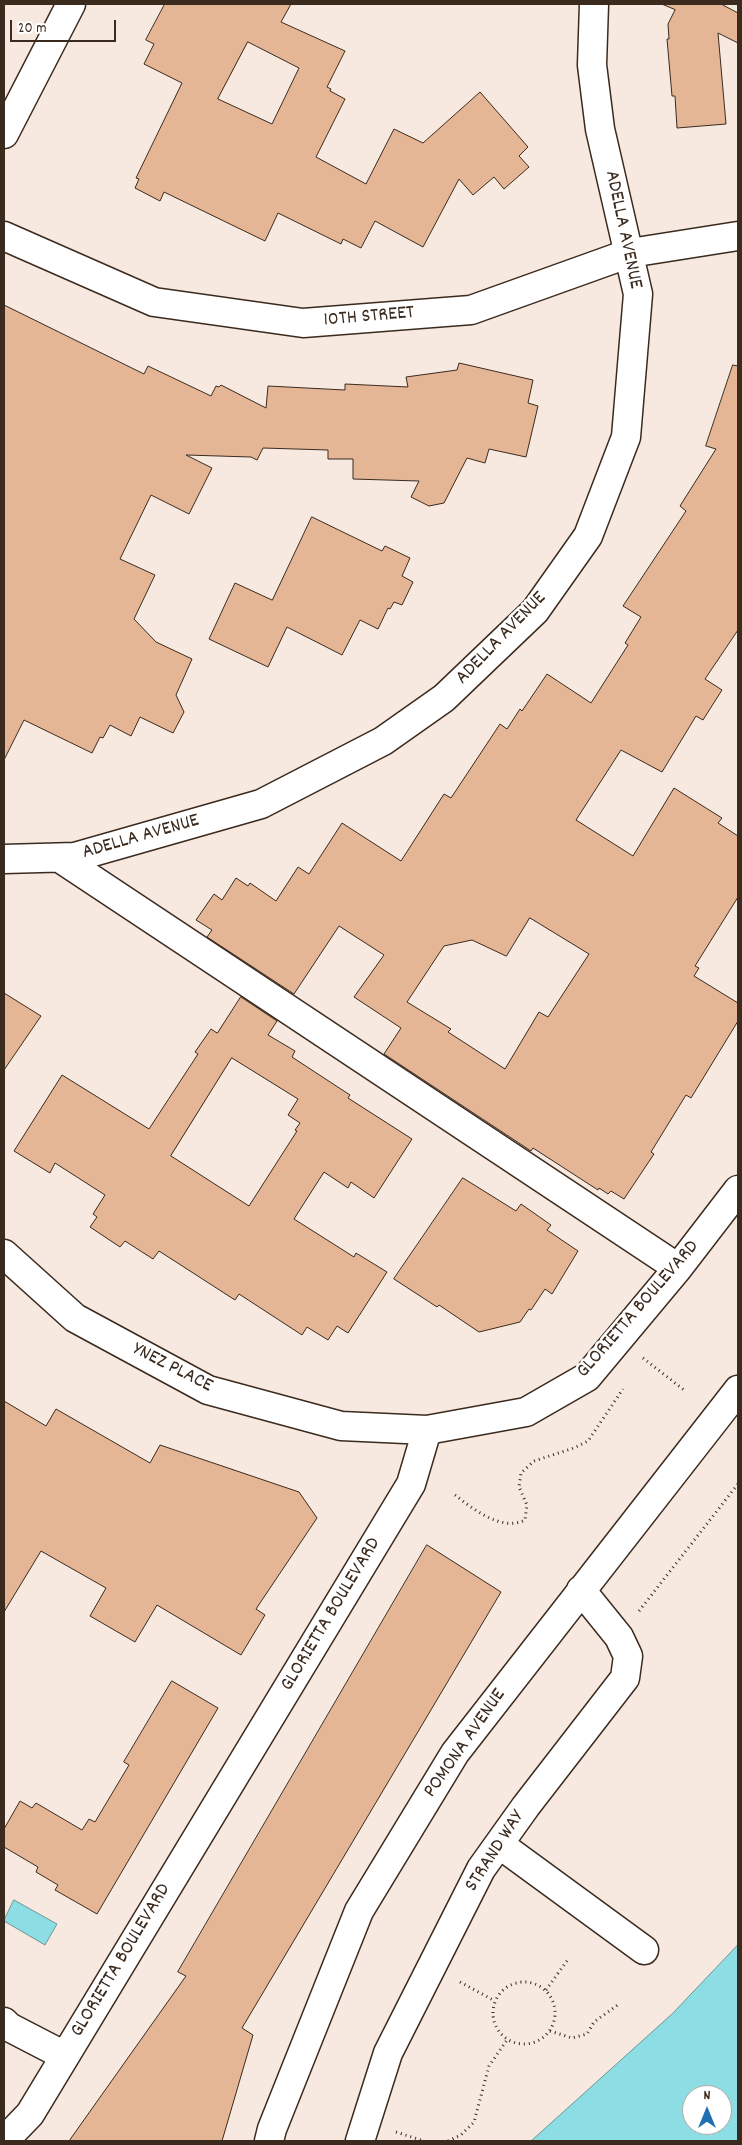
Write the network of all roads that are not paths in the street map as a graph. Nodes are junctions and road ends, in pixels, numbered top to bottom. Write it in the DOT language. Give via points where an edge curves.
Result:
graph roads {
  1 [pos="71,4"];
  2 [pos="594,4"];
  3 [pos="4,134"];
  4 [pos="4,236"];
  5 [pos="738,236"];
  6 [pos="630,253"];
  7 [pos="60,858"];
  8 [pos="4,859"];
  9 [pos="738,1190"];
  10 [pos="4,1254"];
  11 [pos="678,1268"];
  12 [pos="738,1390"];
  13 [pos="427,1430"];
  14 [pos="581,1590"];
  15 [pos="499,1844"];
  16 [pos="644,1950"];
  17 [pos="4,2022"];
  18 [pos="65,2056"];
  19 [pos="4,2141"];
  20 [pos="269,2141"];
  21 [pos="360,2141"];
  1 -- 3 [label="street"];
  2 -- 6 [label="street, ADELLA AVENUE" via="592,65 600,130"];
  4 -- 6 [label="street, 10TH STREET" via="154,302 303,323 470,310"];
  5 -- 6 [label="street, 10TH STREET"];
  6 -- 7 [label="street, ADELLA AVENUE" via="638,294 626,438 588,536 535,610 444,698 374,745 261,804 75,857"];
  7 -- 8 [label="street, ADELLA AVENUE"];
  7 -- 11 [label="street"];
  9 -- 11 [label="street, GLORIETTA BOULEVARD"];
  10 -- 13 [label="street, YNEZ PLACE" via="75,1318 208,1390 341,1426"];
  11 -- 13 [label="street, GLORIETTA BOULEVARD" via="587,1377 526,1412"];
  12 -- 14 [label="street, POMONA AVENUE"];
  13 -- 18 [label="street, GLORIETTA BOULEVARD" via="411,1484"];
  14 -- 15 [label="street, STRAND WAY" via="619,1637 628,1656 625,1678"];
  14 -- 20 [label="street, POMONA AVENUE" via="455,1753 360,1911"];
  15 -- 16 [label="street"];
  15 -- 21 [label="street, STRAND WAY" via="482,1870 388,2053"];
  17 -- 18 [label="street"];
  18 -- 19 [label="street, GLORIETTA BOULEVARD" via="30,2114"];
}
